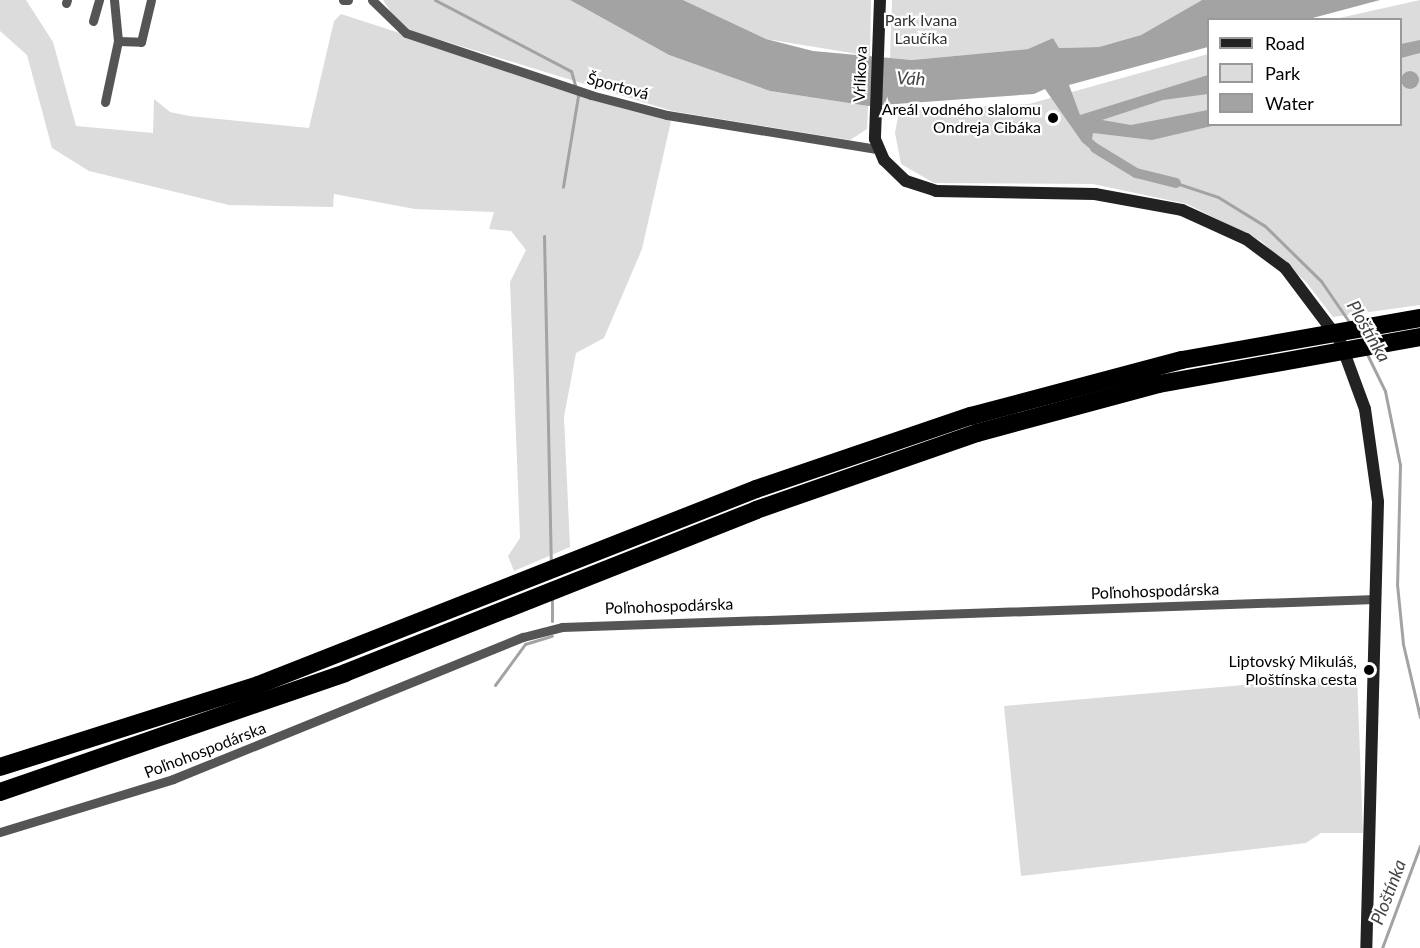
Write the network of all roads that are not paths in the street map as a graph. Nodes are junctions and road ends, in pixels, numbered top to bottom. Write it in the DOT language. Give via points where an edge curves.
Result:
graph roads {
  1 [pos="99,0"];
  2 [pos="114,0"];
  3 [pos="151,0"];
  4 [pos="343,0"];
  5 [pos="348,0"];
  6 [pos="372,0"];
  7 [pos="880,0"];
  8 [pos="93,21"];
  9 [pos="118,41"];
  10 [pos="105,102"];
  11 [pos="878,149"];
  12 [pos="1420,318"];
  13 [pos="1420,337"];
  14 [pos="1377,599"];
  15 [pos="0,767"];
  16 [pos="0,792"];
  17 [pos="0,831"];
  18 [pos="1366,948"];
  1 -- 8 [label="street"];
  2 -- 9 [label="street"];
  3 -- 9 [label="street" via="141,42"];
  4 -- 5 [label="street"];
  6 -- 11 [label="street, Športová" via="406,33 591,95 667,115"];
  7 -- 11 [label="street, Vrlíkova" via="875,120"];
  9 -- 10 [label="street"];
  11 -- 14 [label="street" via="906,181 936,191 1095,194 1182,210 1232,231 1285,268 1340,340 1365,409 1377,483"];
  12 -- 15 [label="highway" via="1302,336 1102,378 971,416 756,489 258,685"];
  13 -- 16 [label="highway" via="1159,384 977,433 756,510 345,672"];
  14 -- 17 [label="street, Poľnohospodárska" via="571,626 524,637 173,779"];
  14 -- 18 [label="street"];
}
